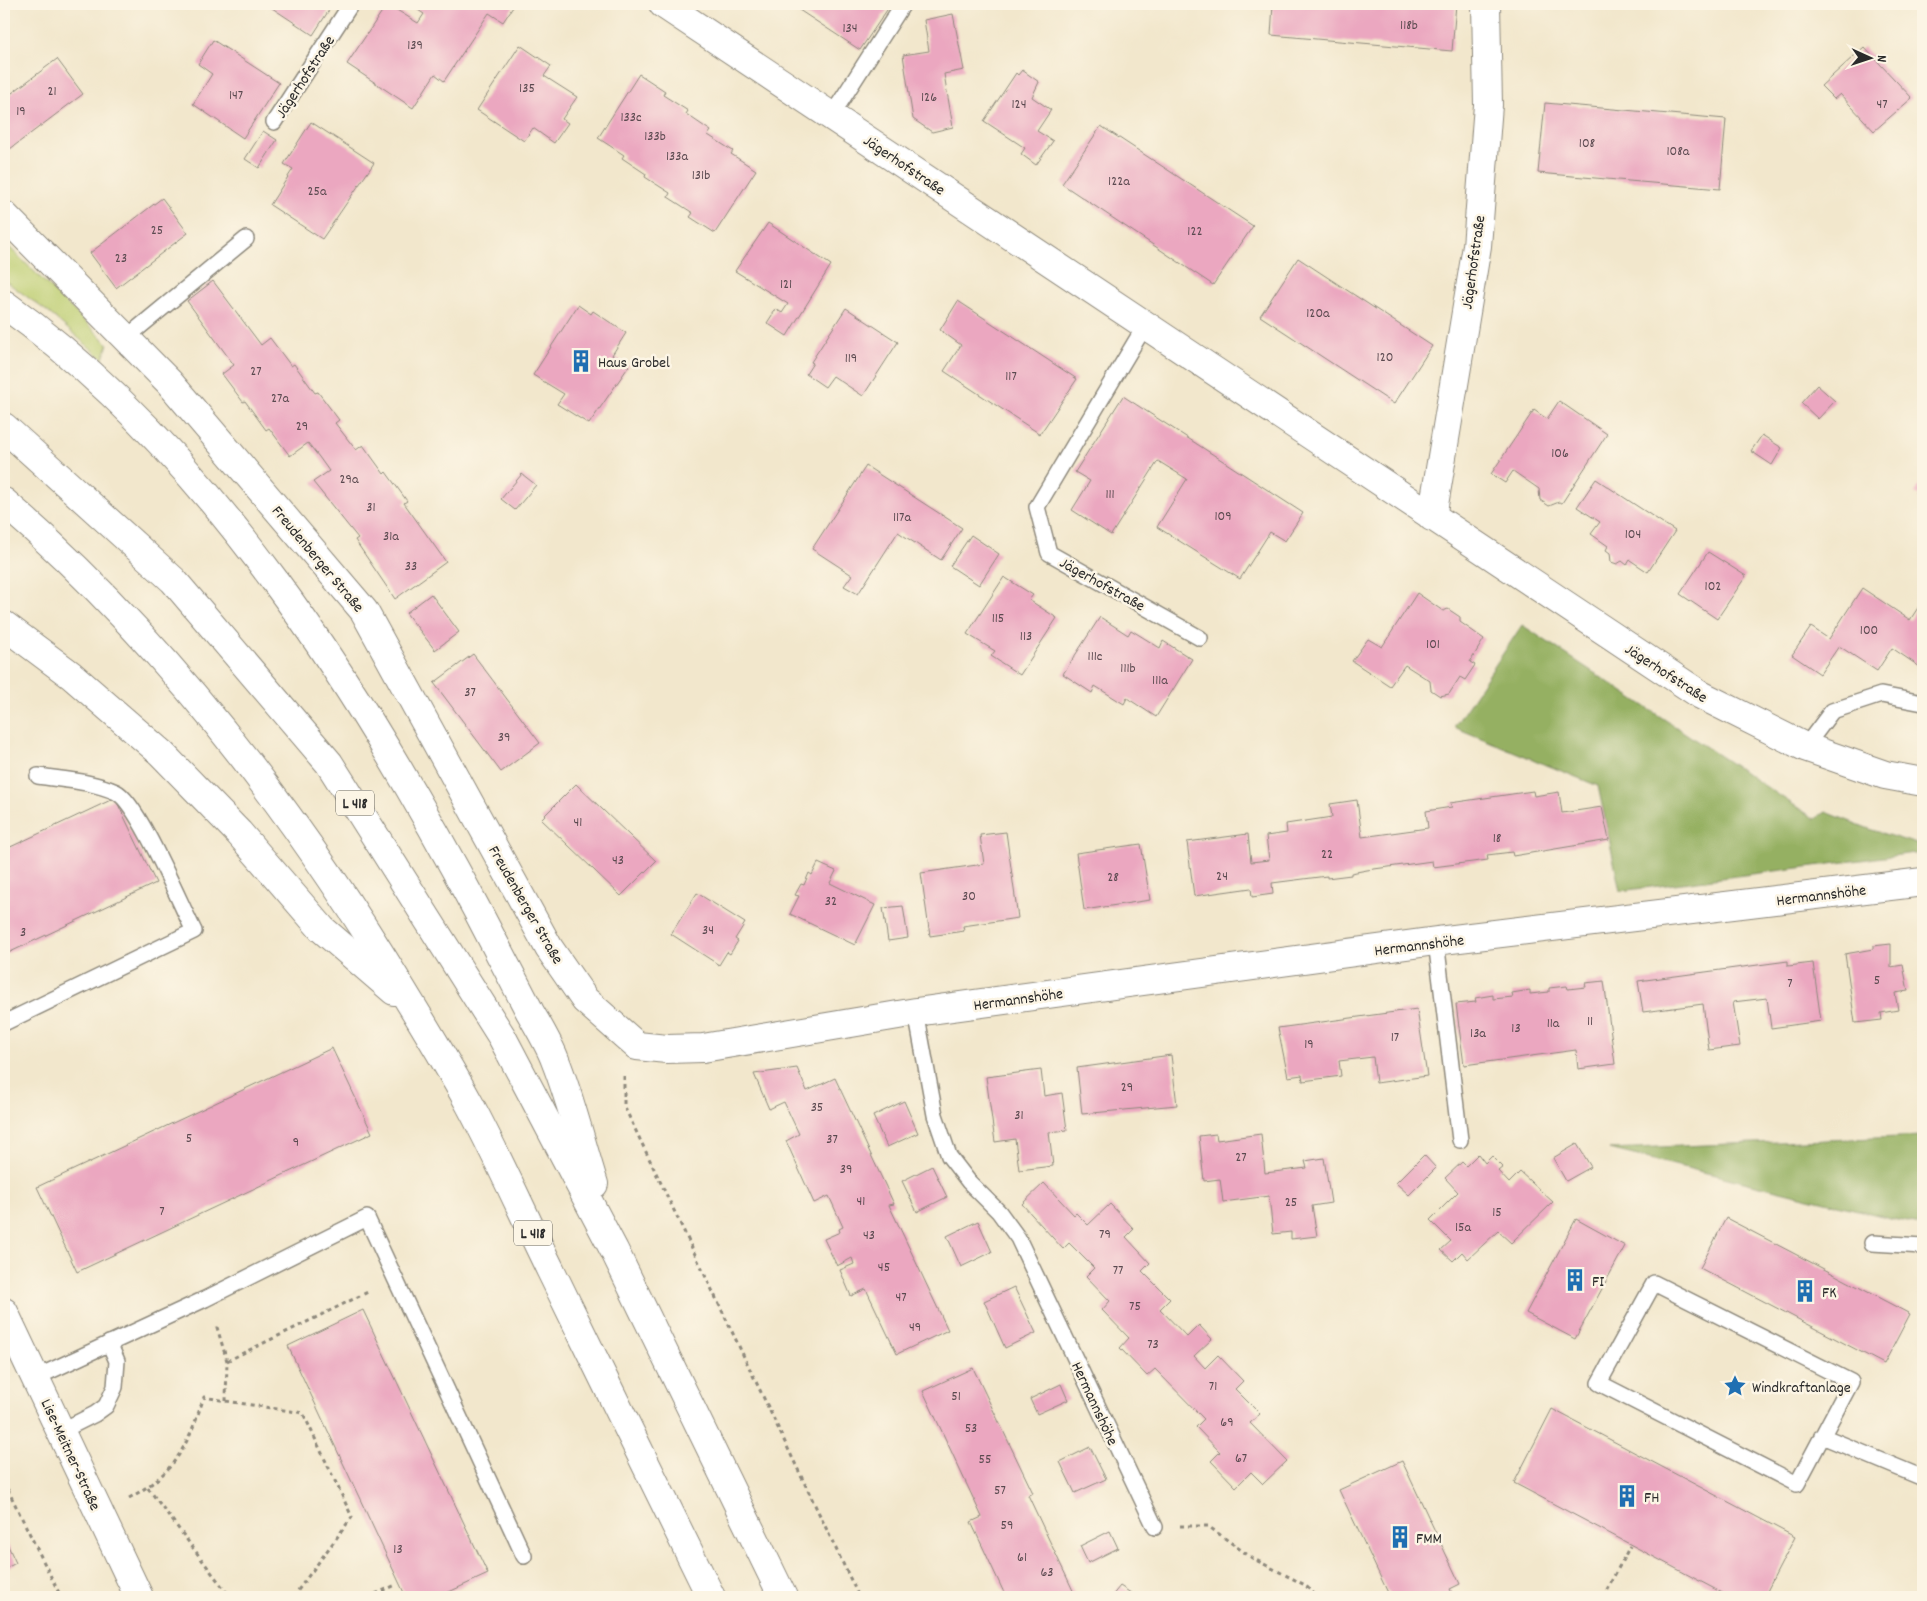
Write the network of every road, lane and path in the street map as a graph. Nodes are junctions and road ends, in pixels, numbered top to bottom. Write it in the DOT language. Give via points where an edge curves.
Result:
graph roads {
  1 [pos="351,4"];
  2 [pos="663,4"];
  3 [pos="903,4"];
  4 [pos="1486,4"];
  5 [pos="832,115"];
  6 [pos="274,122"];
  7 [pos="4,215"];
  8 [pos="246,239"];
  9 [pos="4,304"];
  10 [pos="1146,324"];
  11 [pos="126,338"];
  12 [pos="4,427"];
  13 [pos="4,502"];
  14 [pos="1432,517"];
  15 [pos="4,625"];
  16 [pos="1200,638"];
  17 [pos="1923,703"];
  18 [pos="1805,747"];
  19 [pos="38,776"];
  20 [pos="1923,782"];
  21 [pos="1923,882"];
  22 [pos="1436,941"];
  23 [pos="412,1006"];
  24 [pos="916,1012"];
  25 [pos="4,1023"];
  26 [pos="637,1046"];
  27 [pos="1460,1140"];
  28 [pos="1872,1243"];
  29 [pos="1923,1246"];
  30 [pos="614,1250"];
  31 [pos="396,1278"];
  32 [pos="205,1299"];
  33 [pos="4,1312"];
  34 [pos="109,1343"];
  35 [pos="227,1362"];
  36 [pos="35,1378"];
  37 [pos="226,1401"];
  38 [pos="61,1431"];
  39 [pos="1822,1436"];
  40 [pos="1923,1478"];
  41 [pos="4,1482"];
  42 [pos="148,1488"];
  43 [pos="100,1515"];
  44 [pos="1155,1527"];
  45 [pos="1630,1546"];
  46 [pos="524,1556"];
  47 [pos="396,1585"];
  48 [pos="61,1597"];
  49 [pos="139,1597"];
  50 [pos="230,1597"];
  51 [pos="241,1597"];
  52 [pos="276,1597"];
  53 [pos="293,1597"];
  54 [pos="368,1597"];
  55 [pos="711,1597"];
  56 [pos="783,1597"];
  57 [pos="859,1597"];
  58 [pos="1317,1597"];
  59 [pos="1603,1597"];
  1 -- 6 [label="lane, Jägerhofstraße"];
  2 -- 5 [label="main road, Jägerhofstraße"];
  3 -- 5 [label="lane"];
  4 -- 14 [label="main road, Jägerhofstraße" via="1488,105 1476,246"];
  5 -- 10 [label="main road, Jägerhofstraße"];
  7 -- 11 [label="main road, Freudenberger Straße"];
  8 -- 11 [label="lane"];
  9 -- 30 [label="main road" via="35,326 155,436 232,527 293,607 342,679 442,844 555,1060"];
  10 -- 14 [label="main road, Jägerhofstraße"];
  10 -- 16 [label="lane, Jägerhofstraße" via="1037,507 1049,553"];
  11 -- 26 [label="main road, Freudenberger Straße" via="169,382 364,610 549,948 585,1000"];
  12 -- 30 [label="main road, L 418" via="173,580 329,762 502,1037"];
  13 -- 23 [label="main road, L 418" via="110,602 178,674 242,753 368,933"];
  14 -- 18 [label="main road, Jägerhofstraße" via="1701,695"];
  15 -- 23 [label="main road" via="71,675 161,753 239,833 322,928"];
  17 -- 18 [label="lane" via="1881,695 1832,711"];
  18 -- 20 [label="main road, Jägerhofstraße" via="1885,775"];
  19 -- 25 [label="lane" via="86,783 118,793 142,822 194,931"];
  21 -- 22 [label="main road, Hermannshöhe"];
  22 -- 24 [label="main road, Hermannshöhe"];
  22 -- 27 [label="lane"];
  23 -- 55 [label="main road, L 418" via="470,1105"];
  24 -- 26 [label="main road, Hermannshöhe" via="703,1048"];
  24 -- 44 [label="lane, Hermannshöhe" via="935,1115 949,1156 1018,1238"];
  26 -- 57 [label="path" via="624,1072 624,1106"];
  28 -- 29 [label="lane"];
  30 -- 56 [label="main road, L 418"];
  31 -- 32 [label="lane" via="367,1218"];
  31 -- 35 [label="path"];
  31 -- 46 [label="lane"];
  32 -- 34 [label="lane"];
  32 -- 35 [label="path"];
  33 -- 36 [label="main road, Lise-Meitner-Straße"];
  34 -- 36 [label="lane"];
  34 -- 38 [label="lane" via="117,1361 115,1387 106,1406"];
  35 -- 37 [label="path"];
  36 -- 38 [label="main road, Lise-Meitner-Straße"];
  37 -- 42 [label="path" via="204,1398 192,1434 172,1466"];
  37 -- 53 [label="path" via="303,1413 352,1517"];
  38 -- 43 [label="main road, Lise-Meitner-Straße"];
  39 -- 39 [label="lane" via="1797,1484 1600,1383 1654,1283 1851,1382"];
  39 -- 40 [label="lane"];
  41 -- 48 [label="path"];
  42 -- 43 [label="path"];
  42 -- 50 [label="path"];
  43 -- 49 [label="main road, Lise-Meitner-Straße"];
  44 -- 58 [label="path" via="1208,1526 1252,1558 1305,1585"];
  45 -- 59 [label="path"];
  47 -- 54 [label="path"];
  51 -- 52 [label="path" via="261,1593"];
}
